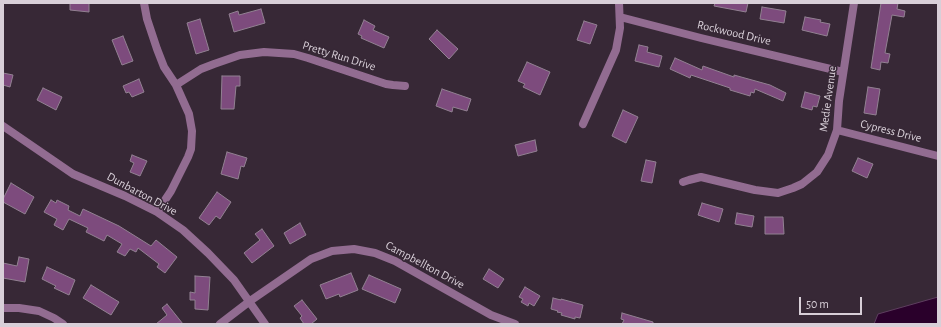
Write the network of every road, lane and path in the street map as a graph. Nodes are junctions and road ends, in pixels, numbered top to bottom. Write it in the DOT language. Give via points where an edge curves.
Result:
graph roads {
  1 [pos="144,3"];
  2 [pos="619,3"];
  3 [pos="854,3"];
  4 [pos="620,17"];
  5 [pos="843,72"];
  6 [pos="176,85"];
  7 [pos="406,86"];
  8 [pos="583,124"];
  9 [pos="3,126"];
  10 [pos="837,130"];
  11 [pos="938,156"];
  12 [pos="683,182"];
  13 [pos="157,212"];
  14 [pos="250,301"];
  15 [pos="3,308"];
  16 [pos="63,324"];
  17 [pos="220,324"];
  18 [pos="266,324"];
  19 [pos="515,324"];
  1 -- 6 [label="street" via="156,49"];
  2 -- 4 [label="street"];
  3 -- 5 [label="street, Medie Avenue"];
  4 -- 5 [label="street, Rockwood Drive"];
  4 -- 8 [label="street" via="616,50"];
  5 -- 10 [label="street, Medie Avenue"];
  6 -- 7 [label="street, Pretty Run Drive" via="214,64 240,55 264,52 294,54 386,84"];
  6 -- 13 [label="street" via="189,114 192,140 188,157 172,191"];
  9 -- 13 [label="street, Dunbarton Drive" via="73,174"];
  10 -- 11 [label="street, Cypress Drive"];
  10 -- 12 [label="street, Medie Avenue" via="828,155 817,172 802,184 784,192 755,190 701,177"];
  13 -- 14 [label="street, Dunbarton Drive" via="183,230 208,253"];
  14 -- 17 [label="street, Campbellton Drive"];
  14 -- 18 [label="street, Dunbarton Drive"];
  14 -- 19 [label="street, Campbellton Drive" via="312,259 332,251 354,249 375,253 395,261 491,315"];
  15 -- 16 [label="street" via="39,311"];
}
